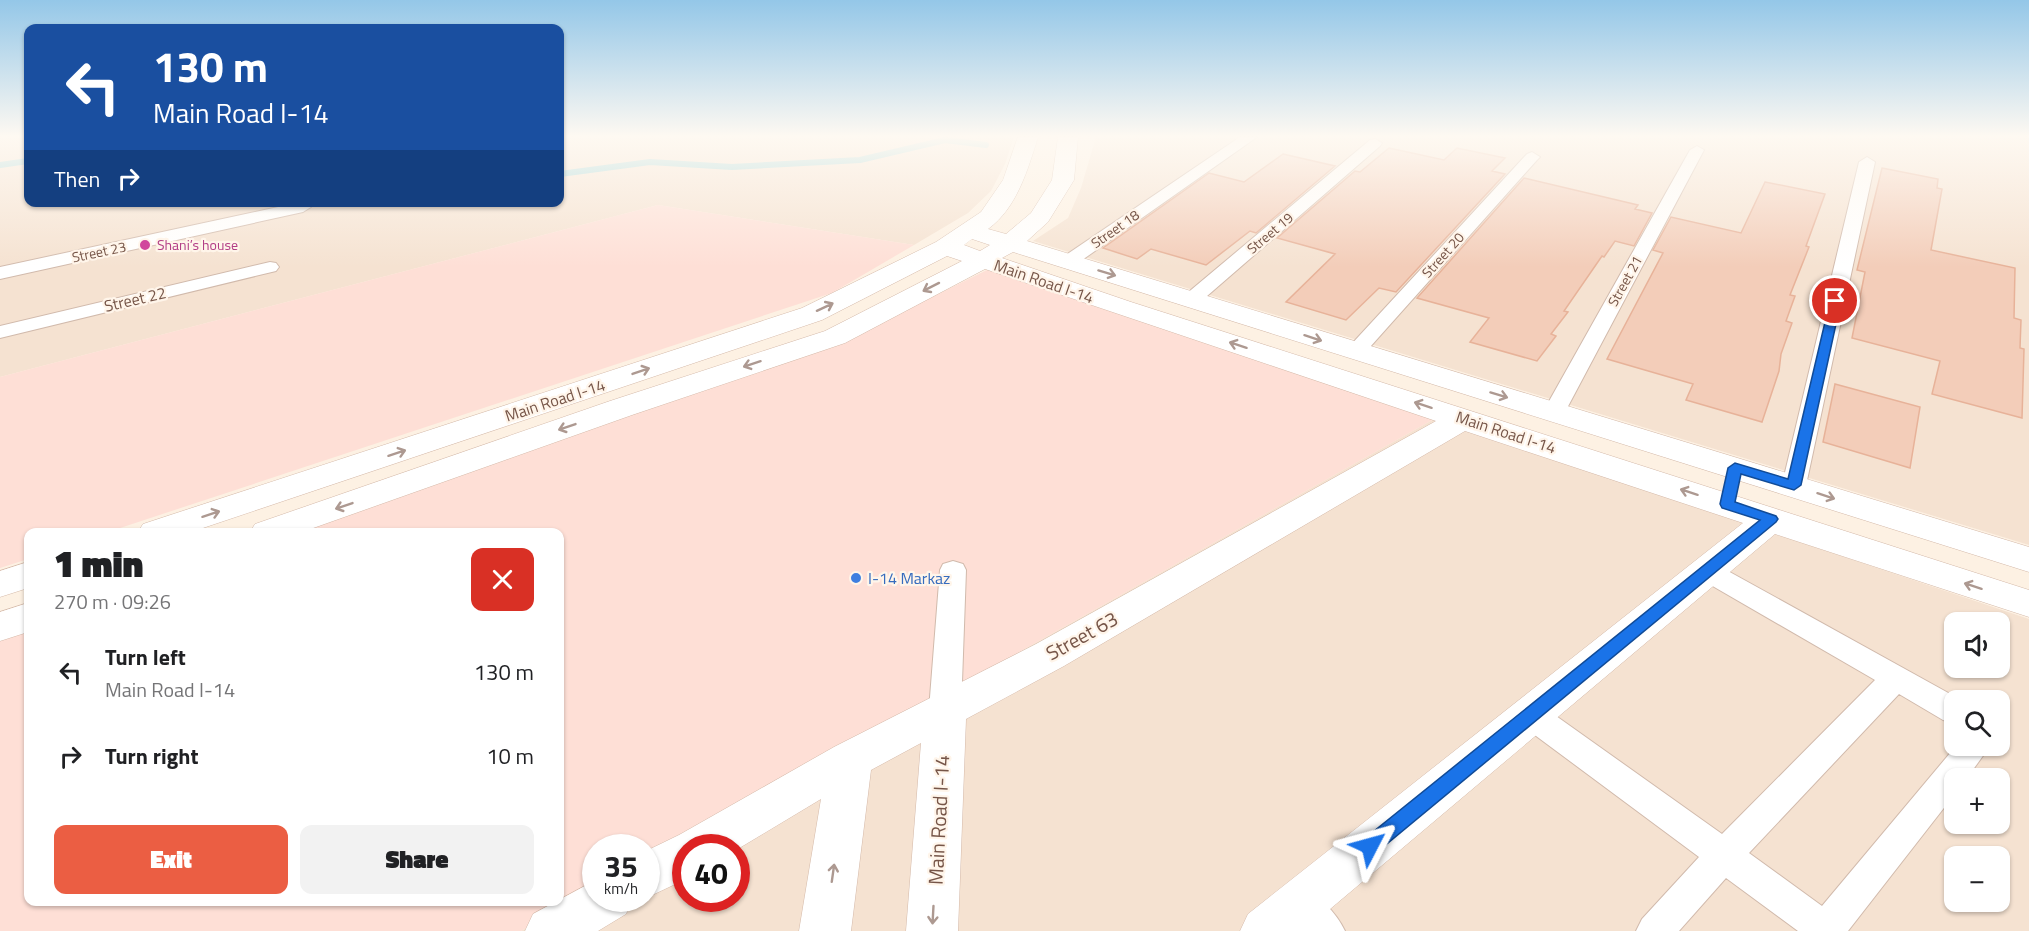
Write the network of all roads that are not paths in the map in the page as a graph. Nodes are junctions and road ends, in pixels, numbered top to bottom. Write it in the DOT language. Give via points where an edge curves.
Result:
graph roads {
  1 [pos="1014,180"];
  2 [pos="1063,180"];
  3 [pos="1187,180"];
  4 [pos="1331,180"];
  5 [pos="1512,180"];
  6 [pos="1680,180"];
  7 [pos="1862,180"];
  8 [pos="303,207"];
  9 [pos="971,231"];
  10 [pos="1010,243"];
  11 [pos="945,246"];
  12 [pos="982,260"];
  13 [pos="1069,261"];
  14 [pos="270,267"];
  15 [pos="0,273"];
  16 [pos="1192,298"];
  17 [pos="0,332"];
  18 [pos="1355,352"];
  19 [pos="1554,412"];
  20 [pos="1465,418"];
  21 [pos="1735,468"];
  22 [pos="1782,502"];
  23 [pos="1727,504"];
  24 [pos="168,528"];
  25 [pos="279,528"];
  26 [pos="2029,560"];
  27 [pos="953,570"];
  28 [pos="1707,571"];
  29 [pos="24,576"];
  30 [pos="0,584"];
  31 [pos="2029,604"];
  32 [pos="24,618"];
  33 [pos="0,627"];
  34 [pos="1896,678"];
  35 [pos="1944,705"];
  36 [pos="945,710"];
  37 [pos="1531,715"];
  38 [pos="1966,756"];
  39 [pos="850,760"];
  40 [pos="721,834"];
  41 [pos="1724,855"];
  42 [pos="584,912"];
  43 [pos="1312,918"];
  44 [pos="1826,930"];
  45 [pos="551,931"];
  46 [pos="825,931"];
  47 [pos="932,931"];
  48 [pos="1266,931"];
  49 [pos="1655,931"];
  1 -- 9 [label="main road, Main Road I-14" via="990,216"];
  2 -- 10 [label="main road, Main Road I-14" via="1040,217"];
  3 -- 13 [label="street, Street 18"];
  4 -- 16 [label="street, Street 19"];
  5 -- 18 [label="street, Street 20"];
  6 -- 19 [label="street, Street 21"];
  7 -- 22 [label="street"];
  8 -- 15 [label="street, Street 23"];
  9 -- 10 [label="main road, Main Road I-14"];
  9 -- 11 [label="main road, Main Road I-14"];
  10 -- 12 [label="main road, Main Road I-14"];
  10 -- 13 [label="main road, Main Road I-14"];
  11 -- 12 [label="main road, Main Road I-14"];
  24 -- 11 [label="main road, Main Road I-14, one-way" via="812,314"];
  20 -- 12 [label="main road, Main Road I-14, one-way"];
  12 -- 25 [label="main road, Main Road I-14, one-way" via="834,337"];
  13 -- 16 [label="main road, Main Road I-14, one-way"];
  14 -- 17 [label="street, Street 22"];
  16 -- 18 [label="main road, Main Road I-14, one-way"];
  18 -- 19 [label="main road, Main Road I-14, one-way"];
  19 -- 21 [label="main road, Main Road I-14"];
  23 -- 20 [label="main road, Main Road I-14, one-way"];
  20 -- 36 [label="main road, Street 63" via="1050,655"];
  21 -- 22 [label="main road, Main Road I-14"];
  21 -- 23 [label="main road"];
  22 -- 23 [label="main road, Main Road I-14"];
  22 -- 26 [label="main road, Main Road I-14, one-way"];
  22 -- 28 [label="main road"];
  31 -- 22 [label="main road, Main Road I-14, one-way"];
  27 -- 36 [label="street"];
  28 -- 34 [label="street"];
  28 -- 37 [label="main road"];
  29 -- 30 [label="main road"];
  32 -- 33 [label="main road"];
  34 -- 35 [label="street"];
  34 -- 41 [label="street"];
  36 -- 39 [label="main road, Street 63"];
  36 -- 47 [label="main road, Main Road I-14, one-way"];
  37 -- 41 [label="street"];
  37 -- 43 [label="main road"];
  38 -- 44 [label="street"];
  39 -- 40 [label="main road, Street 63"];
  46 -- 39 [label="main road, one-way"];
  41 -- 44 [label="street"];
  41 -- 49 [label="street"];
  42 -- 45 [label="main road"];
  43 -- 48 [label="main road"];
}
